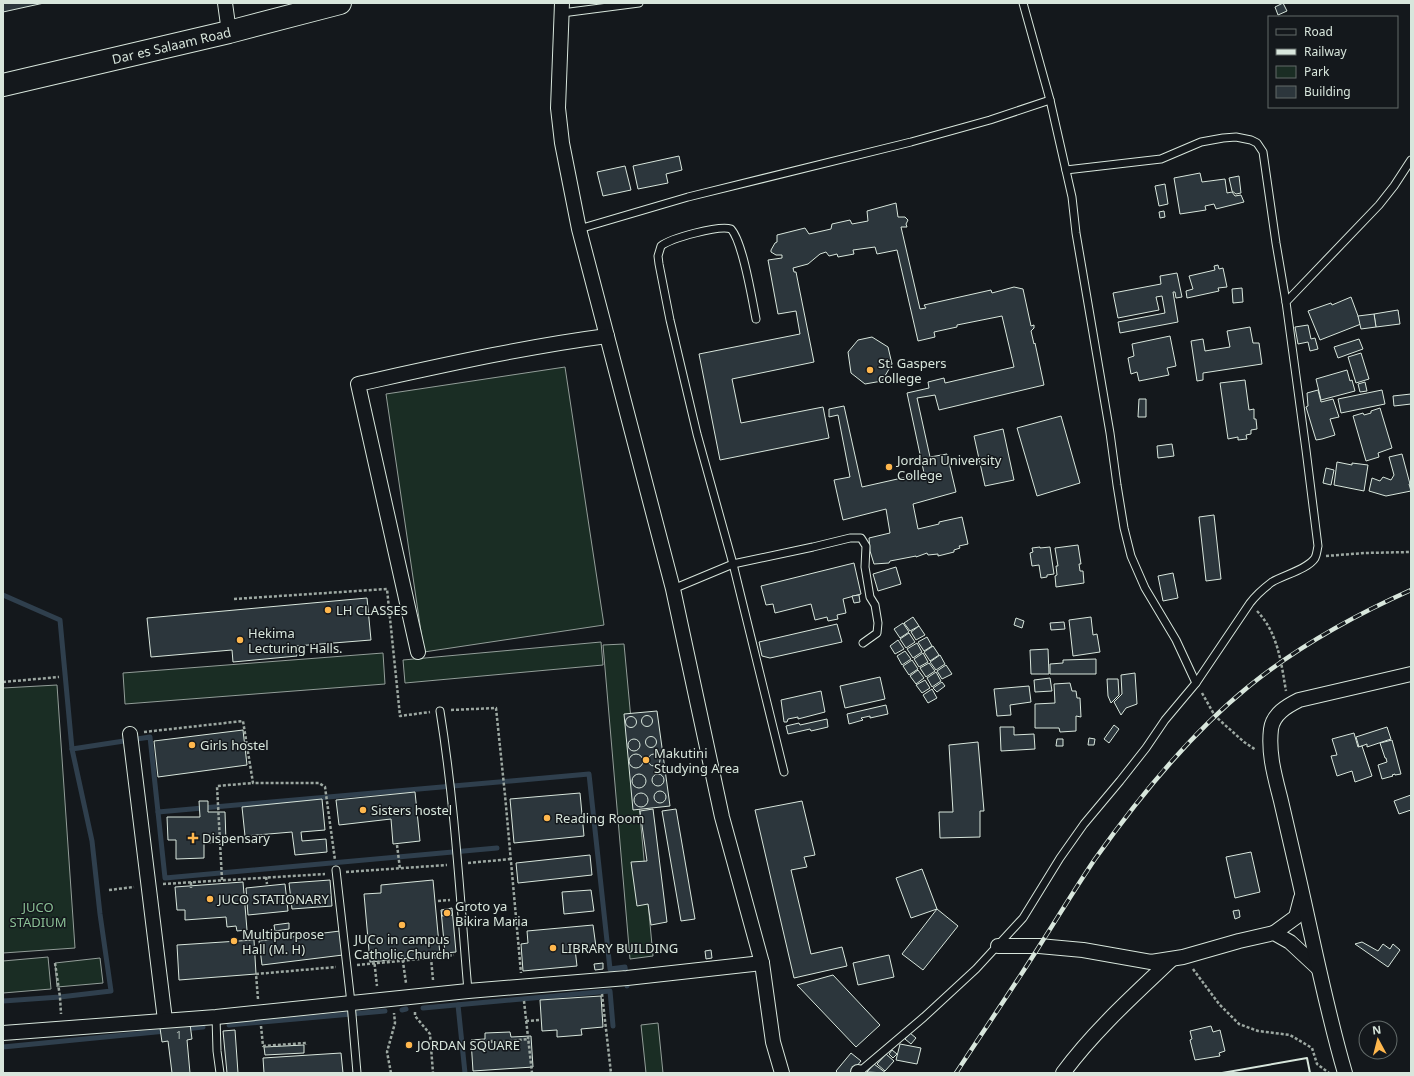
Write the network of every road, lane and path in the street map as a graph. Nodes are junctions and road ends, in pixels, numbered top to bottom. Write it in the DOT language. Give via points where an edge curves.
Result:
graph roads {
  1 [pos="225,3"];
  2 [pos="340,3"];
  3 [pos="639,3"];
  4 [pos="1023,3"];
  5 [pos="562,8"];
  6 [pos="229,32"];
  7 [pos="3,86"];
  8 [pos="1050,100"];
  9 [pos="1411,160"];
  10 [pos="1066,170"];
  11 [pos="579,229"];
  12 [pos="1286,302"];
  13 [pos="756,319"];
  14 [pos="607,336"];
  15 [pos="1411,552"];
  16 [pos="1316,557"];
  17 [pos="733,564"];
  18 [pos="673,589"];
  19 [pos="1250,603"];
  20 [pos="863,644"];
  21 [pos="418,652"];
  22 [pos="1411,674"];
  23 [pos="59,677"];
  24 [pos="3,682"];
  25 [pos="1196,683"];
  26 [pos="1289,705"];
  27 [pos="440,711"];
  28 [pos="130,734"];
  29 [pos="1271,760"];
  30 [pos="784,772"];
  31 [pos="253,783"];
  32 [pos="398,846"];
  33 [pos="334,855"];
  34 [pos="511,859"];
  35 [pos="457,864"];
  36 [pos="400,869"];
  37 [pos="336,871"];
  38 [pos="266,877"];
  39 [pos="222,880"];
  40 [pos="191,882"];
  41 [pos="267,884"];
  42 [pos="148,885"];
  43 [pos="192,888"];
  44 [pos="109,890"];
  45 [pos="1302,894"];
  46 [pos="1274,933"];
  47 [pos="998,946"];
  48 [pos="431,953"];
  49 [pos="465,954"];
  50 [pos="402,955"];
  51 [pos="431,958"];
  52 [pos="1177,958"];
  53 [pos="374,959"];
  54 [pos="55,963"];
  55 [pos="762,963"];
  56 [pos="375,964"];
  57 [pos="347,966"];
  58 [pos="432,967"];
  59 [pos="1318,968"];
  60 [pos="601,979"];
  61 [pos="522,986"];
  62 [pos="468,992"];
  63 [pos="407,997"];
  64 [pos="378,1000"];
  65 [pos="351,1003"];
  66 [pos="414,1010"];
  67 [pos="259,1012"];
  68 [pos="394,1012"];
  69 [pos="216,1017"];
  70 [pos="165,1020"];
  71 [pos="540,1020"];
  72 [pos="526,1021"];
  73 [pos="61,1028"];
  74 [pos="3,1033"];
  75 [pos="528,1039"];
  76 [pos="491,1040"];
  77 [pos="306,1045"];
  78 [pos="220,1073"];
  79 [pos="357,1073"];
  80 [pos="391,1073"];
  81 [pos="433,1073"];
  82 [pos="532,1073"];
  83 [pos="611,1073"];
  84 [pos="782,1073"];
  85 [pos="858,1073"];
  86 [pos="1062,1073"];
  87 [pos="1329,1073"];
  88 [pos="1345,1073"];
  1 -- 6 [label="street"];
  2 -- 6 [label="highway, Dar es Salaam Road"];
  3 -- 5 [label="lane"];
  4 -- 8 [label="lane"];
  5 -- 11 [label="street" via="558,108 562,144"];
  6 -- 7 [label="highway, Dar es Salaam Road"];
  8 -- 10 [label="lane"];
  8 -- 11 [label="lane" via="911,142 688,197"];
  9 -- 12 [label="lane" via="1379,205"];
  10 -- 12 [label="lane" via="1161,159 1201,142 1217,139 1236,137 1257,143 1263,152"];
  10 -- 25 [label="lane" via="1124,528 1131,556 1145,588 1176,640"];
  11 -- 14 [label="street"];
  12 -- 16 [label="lane" via="1309,469 1318,546"];
  13 -- 17 [label="lane" via="740,248 731,229 711,230 661,246 659,264 680,364"];
  14 -- 18 [label="street"];
  14 -- 21 [label="street" via="472,359 358,384"];
  15 -- 16 [label="path"];
  16 -- 19 [label="lane" via="1313,562 1272,582"];
  17 -- 18 [label="lane"];
  17 -- 20 [label="lane" via="850,538 861,538 866,546 865,567 878,623 877,633"];
  17 -- 30 [label="lane"];
  18 -- 55 [label="street" via="722,817"];
  19 -- 25 [label="lane"];
  19 -- 26 [label="path" via="1262,616 1274,637"];
  22 -- 26 [label="street" via="1311,697"];
  23 -- 24 [label="path"];
  25 -- 29 [label="path" via="1215,716 1244,742"];
  25 -- 47 [label="lane" via="1164,720 1146,748 1084,824 1023,918"];
  26 -- 29 [label="street" via="1281,710 1274,721"];
  27 -- 35 [label="lane"];
  28 -- 31 [label="path" via="243,721"];
  28 -- 42 [label="street"];
  29 -- 45 [label="street"];
  31 -- 33 [label="path" via="319,783 325,787"];
  31 -- 39 [label="path" via="217,786"];
  32 -- 36 [label="path"];
  34 -- 35 [label="path"];
  35 -- 36 [label="path"];
  35 -- 49 [label="lane"];
  36 -- 37 [label="path"];
  37 -- 38 [label="path"];
  37 -- 57 [label="lane"];
  38 -- 39 [label="path"];
  38 -- 41 [label="path"];
  39 -- 40 [label="path"];
  40 -- 42 [label="path"];
  40 -- 43 [label="path"];
  42 -- 44 [label="path"];
  42 -- 70 [label="street"];
  45 -- 46 [label="street" via="1296,917"];
  45 -- 59 [label="street"];
  46 -- 52 [label="street"];
  46 -- 59 [label="street" via="1290,942"];
  47 -- 52 [label="street" via="1083,950 1151,962"];
  47 -- 85 [label="lane" via="924,1017"];
  48 -- 51 [label="path"];
  49 -- 51 [label="path"];
  49 -- 62 [label="lane"];
  50 -- 63 [label="path"];
  51 -- 56 [label="path"];
  51 -- 58 [label="path"];
  52 -- 86 [label="street" via="1124,1005 1078,1052"];
  52 -- 87 [label="path" via="1239,1024 1258,1031 1290,1035 1312,1048 1317,1064"];
  53 -- 56 [label="path"];
  54 -- 73 [label="path"];
  55 -- 60 [label="street"];
  55 -- 84 [label="street" via="773,1042"];
  56 -- 57 [label="path"];
  56 -- 64 [label="path"];
  57 -- 65 [label="lane"];
  57 -- 67 [label="path" via="256,974"];
  59 -- 88 [label="street"];
  60 -- 61 [label="street"];
  60 -- 83 [label="path"];
  61 -- 62 [label="street"];
  61 -- 72 [label="path"];
  62 -- 63 [label="street"];
  63 -- 64 [label="street"];
  64 -- 65 [label="street"];
  65 -- 67 [label="street"];
  65 -- 79 [label="lane"];
  66 -- 81 [label="path" via="415,1016 430,1034"];
  67 -- 69 [label="street"];
  67 -- 77 [label="path" via="263,1046"];
  68 -- 80 [label="path" via="395,1023 387,1052"];
  69 -- 70 [label="street"];
  69 -- 78 [label="lane"];
  70 -- 73 [label="street"];
  71 -- 72 [label="path"];
  72 -- 75 [label="path"];
  73 -- 74 [label="street"];
  75 -- 76 [label="path" via="492,1043"];
  75 -- 82 [label="path"];
}
